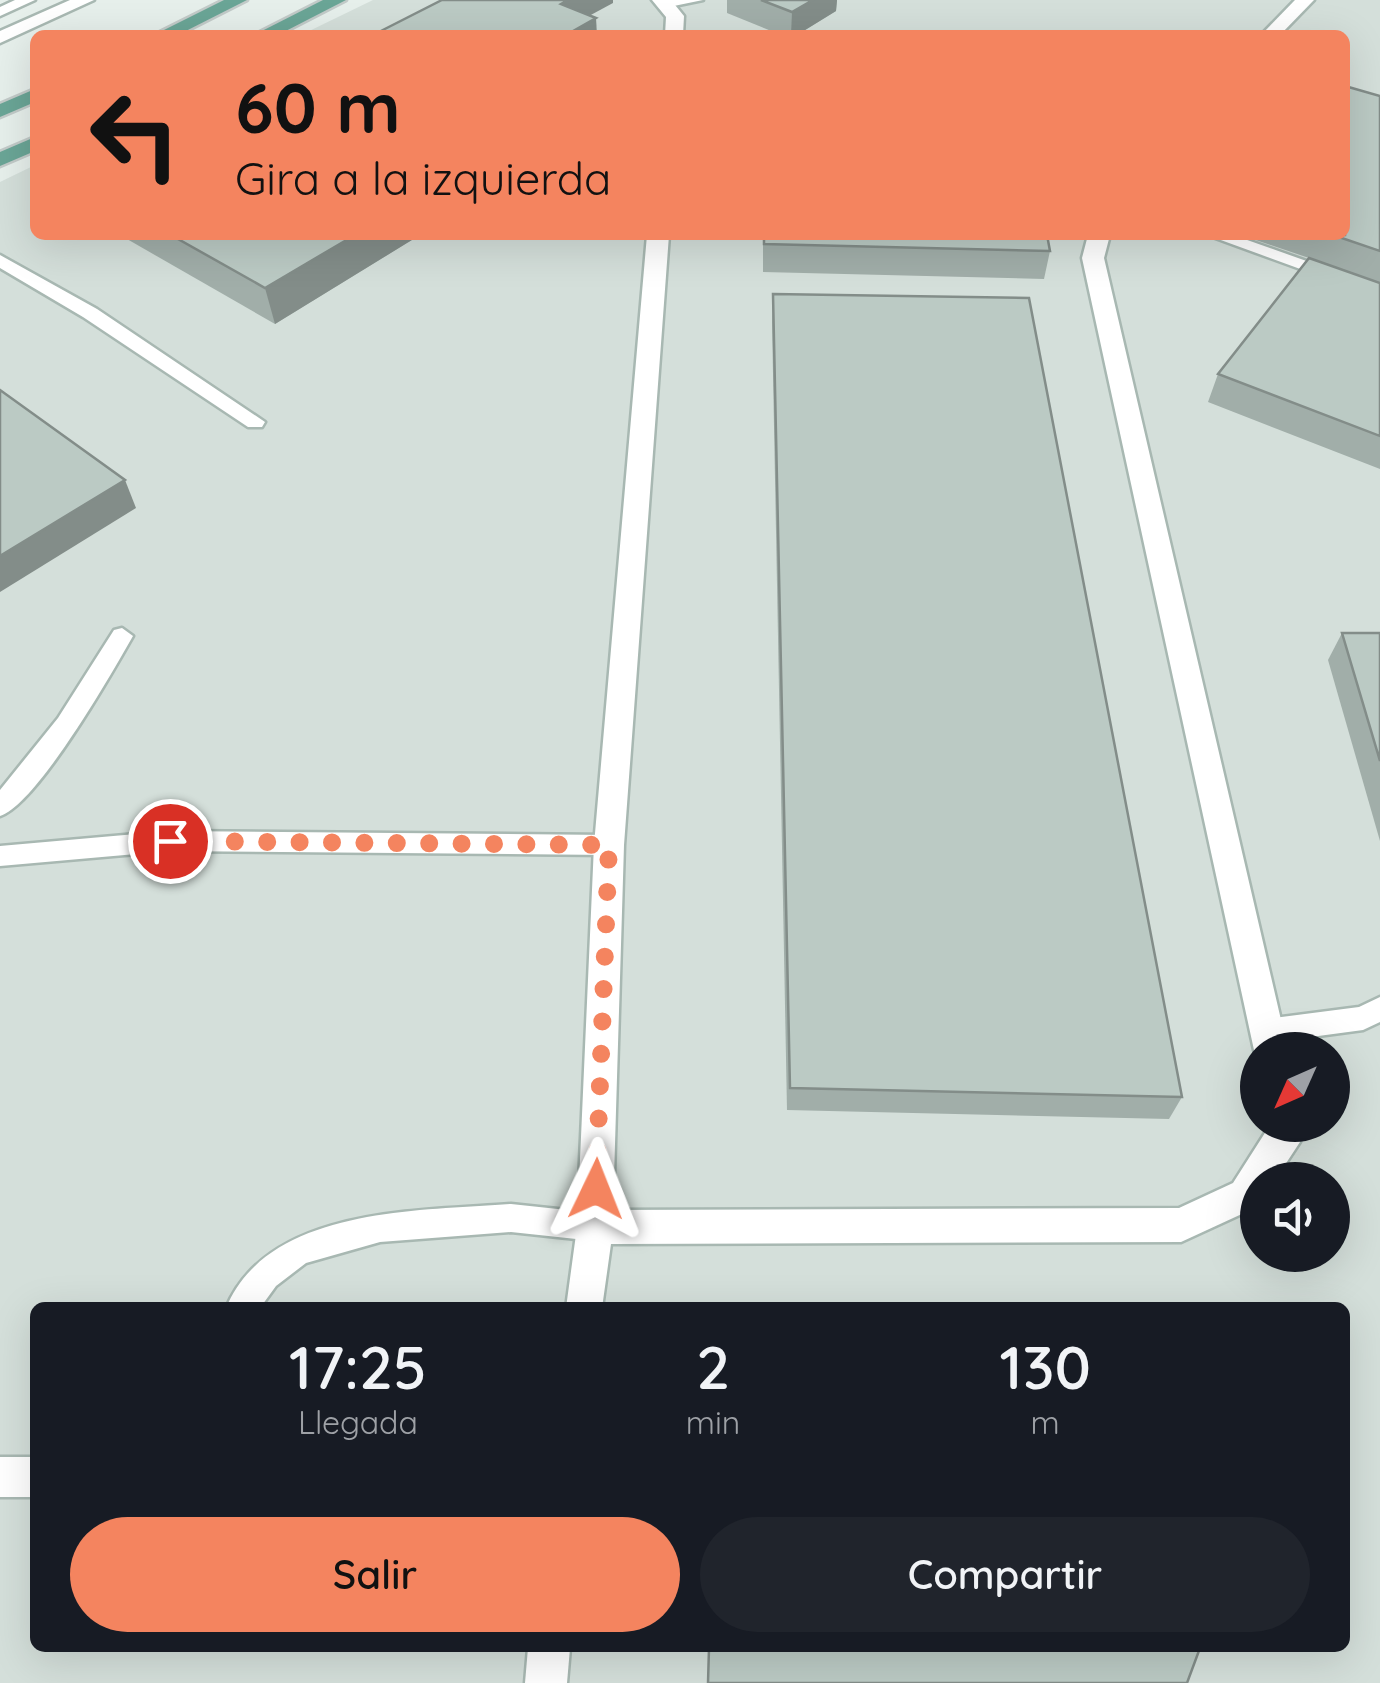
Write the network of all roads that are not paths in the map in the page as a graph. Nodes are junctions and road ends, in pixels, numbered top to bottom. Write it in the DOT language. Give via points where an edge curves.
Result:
graph roads {
  1 [pos="28,0"];
  2 [pos="86,0"];
  3 [pos="238,0"];
  4 [pos="337,0"];
  5 [pos="696,0"];
  6 [pos="1305,0"];
  7 [pos="662,2"];
  8 [pos="0,12"];
  9 [pos="174,30"];
  10 [pos="274,30"];
  11 [pos="674,30"];
  12 [pos="1275,30"];
  13 [pos="0,38"];
  14 [pos="30,97"];
  15 [pos="0,111"];
  16 [pos="30,146"];
  17 [pos="0,160"];
  18 [pos="658,240"];
  19 [pos="1097,240"];
  20 [pos="1230,240"];
  21 [pos="0,260"];
  22 [pos="1380,293"];
  23 [pos="255,422"];
  24 [pos="122,636"];
  25 [pos="0,806"];
  26 [pos="609,845"];
  27 [pos="0,856"];
  28 [pos="1380,1008"];
  29 [pos="1266,1032"];
  30 [pos="1303,1032"];
  31 [pos="1281,1142"];
  32 [pos="595,1227"];
  33 [pos="244,1302"];
  34 [pos="585,1302"];
  35 [pos="0,1476"];
  36 [pos="30,1477"];
  37 [pos="549,1652"];
  38 [pos="546,1683"];
  1 -- 8 [label="lane"];
  2 -- 13 [label="street"];
  3 -- 9 [label="main road"];
  4 -- 10 [label="main road"];
  5 -- 7 [label="lane"];
  6 -- 12 [label="street"];
  7 -- 11 [label="street" via="675,16"];
  14 -- 15 [label="main road"];
  16 -- 17 [label="main road"];
  18 -- 26 [label="street"];
  19 -- 29 [label="street" via="1094,258"];
  20 -- 22 [label="lane"];
  21 -- 23 [label="lane"];
  24 -- 25 [label="lane" via="71,723"];
  26 -- 27 [label="lane" via="170,841"];
  26 -- 32 [label="street"];
  28 -- 30 [label="lane"];
  31 -- 32 [label="street" via="1245,1196 1181,1225"];
  32 -- 33 [label="lane" via="510,1218 380,1228 298,1250 265,1274"];
  32 -- 34 [label="street"];
  35 -- 36 [label="street"];
  37 -- 38 [label="street"];
}
